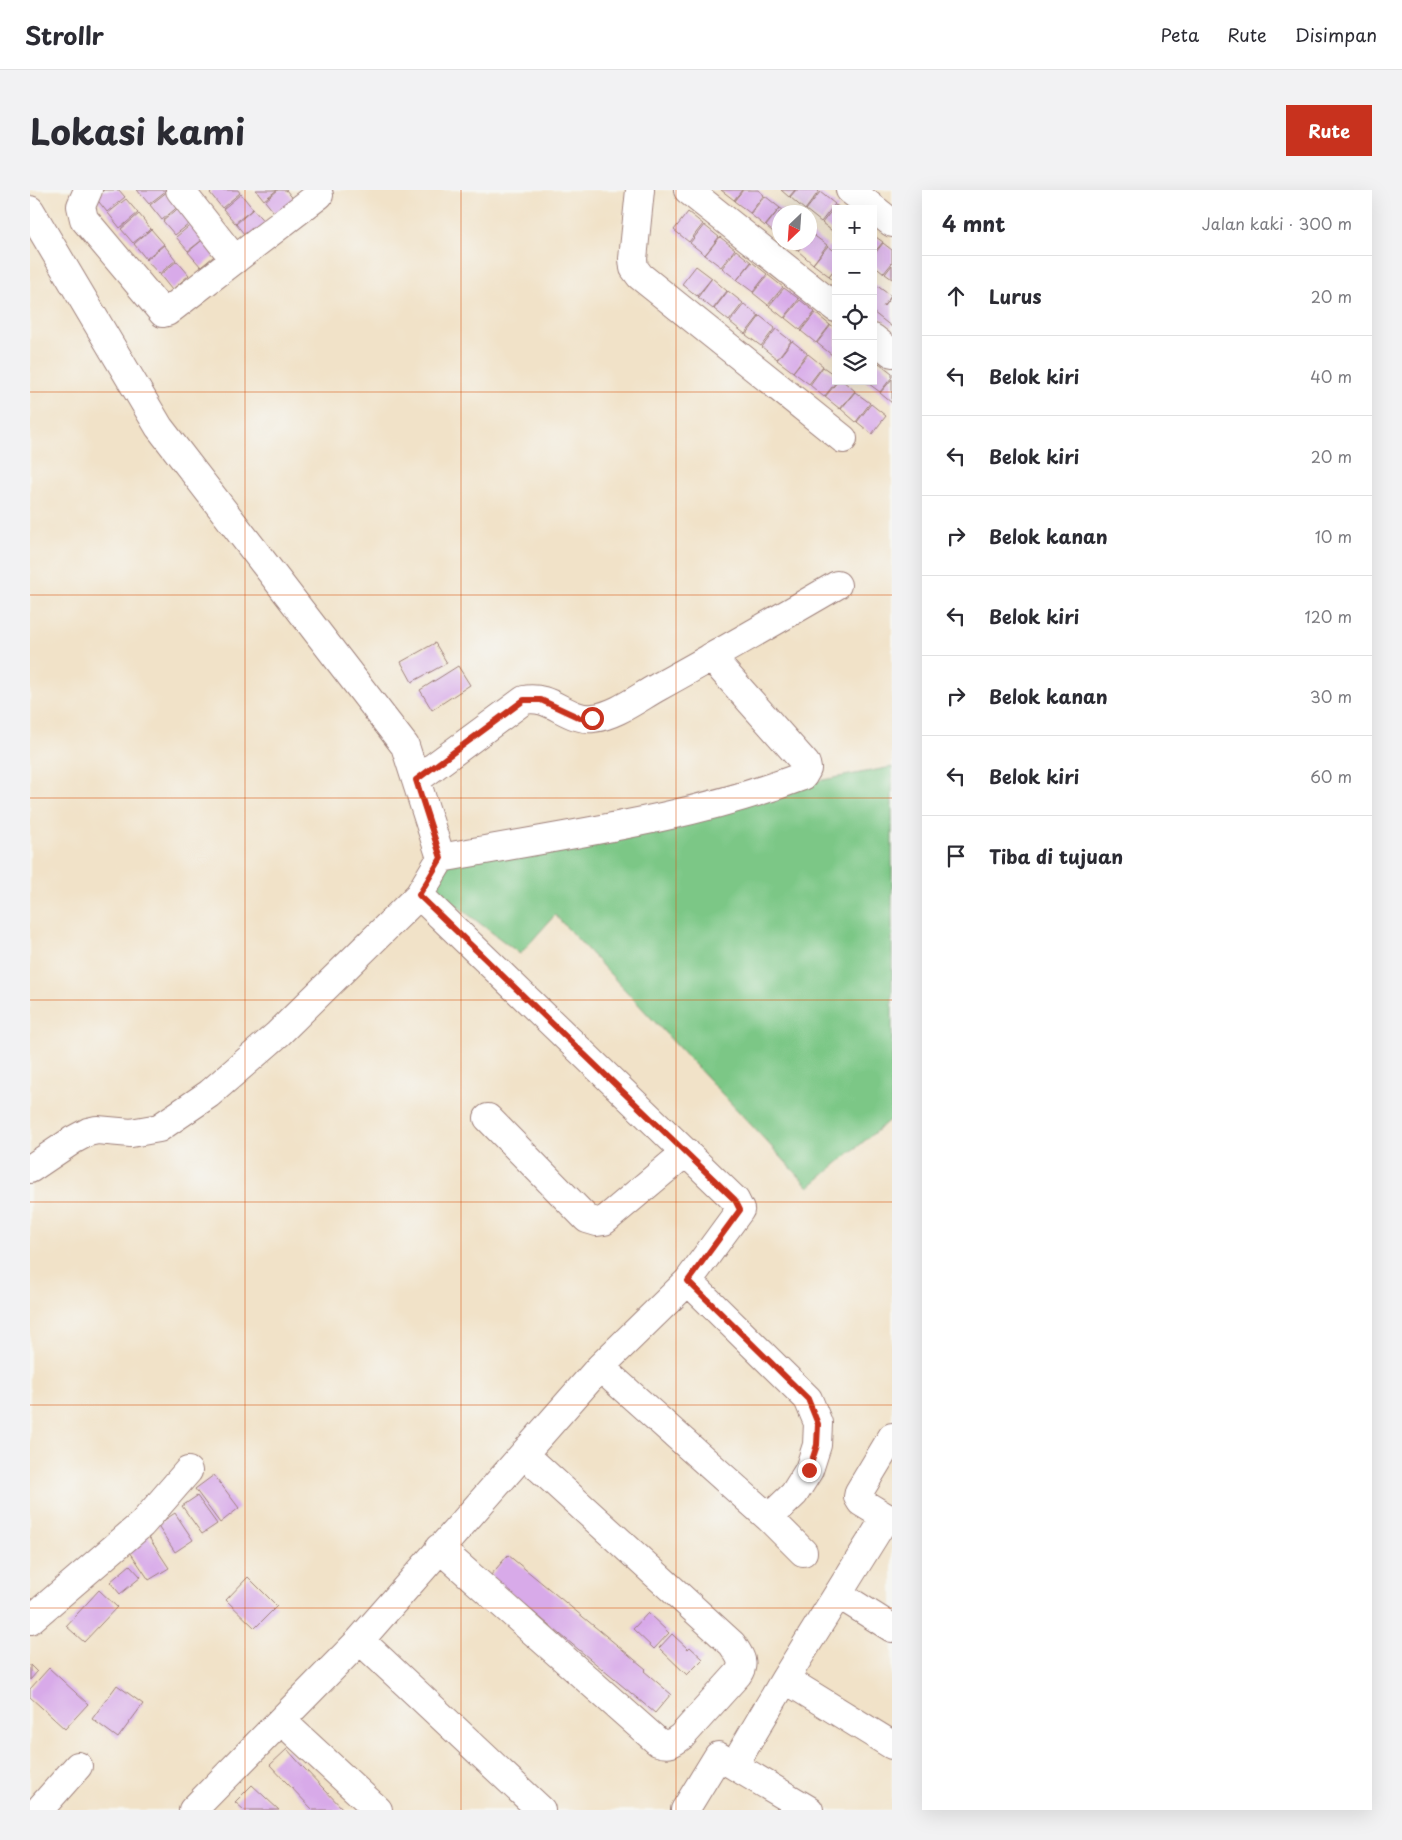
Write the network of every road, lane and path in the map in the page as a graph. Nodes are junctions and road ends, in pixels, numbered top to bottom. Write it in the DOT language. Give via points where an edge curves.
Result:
graph roads {
  1 [pos="88,190"];
  2 [pos="180,190"];
  3 [pos="640,190"];
  4 [pos="688,190"];
  5 [pos="850,190"];
  6 [pos="320,192"];
  7 [pos="30,210"];
  8 [pos="892,223"];
  9 [pos="235,260"];
  10 [pos="832,305"];
  11 [pos="876,340"];
  12 [pos="892,353"];
  13 [pos="843,439"];
  14 [pos="837,585"];
  15 [pos="711,657"];
  16 [pos="416,780"];
  17 [pos="441,858"];
  18 [pos="419,895"];
  19 [pos="488,1118"];
  20 [pos="686,1152"];
  21 [pos="30,1169"];
  22 [pos="688,1281"];
  23 [pos="600,1367"];
  24 [pos="892,1437"];
  25 [pos="524,1454"];
  26 [pos="188,1471"];
  27 [pos="769,1518"];
  28 [pos="889,1519"];
  29 [pos="440,1548"];
  30 [pos="803,1552"];
  31 [pos="838,1594"];
  32 [pos="33,1611"];
  33 [pos="892,1628"];
  34 [pos="360,1640"];
  35 [pos="785,1679"];
  36 [pos="282,1721"];
  37 [pos="892,1745"];
  38 [pos="734,1765"];
  39 [pos="78,1766"];
  40 [pos="198,1808"];
  41 [pos="39,1810"];
  42 [pos="378,1810"];
  43 [pos="540,1810"];
  44 [pos="685,1810"];
  45 [pos="808,1810"];
  1 -- 9 [label="street" via="81,206 84,220 163,313"];
  2 -- 9 [label="street"];
  3 -- 13 [label="street" via="633,258 634,268 640,276"];
  4 -- 10 [label="street"];
  5 -- 8 [label="street"];
  6 -- 9 [label="street"];
  7 -- 16 [label="street" via="159,427 405,746"];
  11 -- 12 [label="street"];
  14 -- 15 [label="street"];
  15 -- 16 [label="street" via="602,716 580,718 549,702 524,700"];
  15 -- 17 [label="street" via="806,764 803,776 700,808"];
  16 -- 17 [label="street"];
  17 -- 18 [label="street"];
  18 -- 20 [label="street"];
  18 -- 21 [label="street" via="278,1034 209,1094 168,1123 159,1128 130,1133 88,1132"];
  19 -- 20 [label="street" via="587,1219 597,1222 604,1221"];
  20 -- 22 [label="street" via="735,1200 740,1210"];
  22 -- 23 [label="street"];
  22 -- 27 [label="street" via="808,1399 818,1424 817,1445 809,1470 794,1494"];
  23 -- 25 [label="street"];
  23 -- 27 [label="street"];
  24 -- 28 [label="street" via="858,1497"];
  25 -- 29 [label="street"];
  25 -- 29 [label="street" via="732,1644 742,1664 732,1681 673,1744 658,1742"];
  26 -- 32 [label="street" via="142,1524"];
  27 -- 30 [label="street"];
  28 -- 31 [label="street"];
  29 -- 34 [label="street"];
  31 -- 33 [label="street"];
  31 -- 35 [label="street"];
  34 -- 36 [label="street"];
  34 -- 43 [label="street"];
  35 -- 37 [label="street"];
  35 -- 38 [label="street"];
  36 -- 40 [label="street"];
  36 -- 42 [label="street"];
  38 -- 44 [label="street" via="718,1756"];
  38 -- 45 [label="street"];
  39 -- 41 [label="street"];
}
